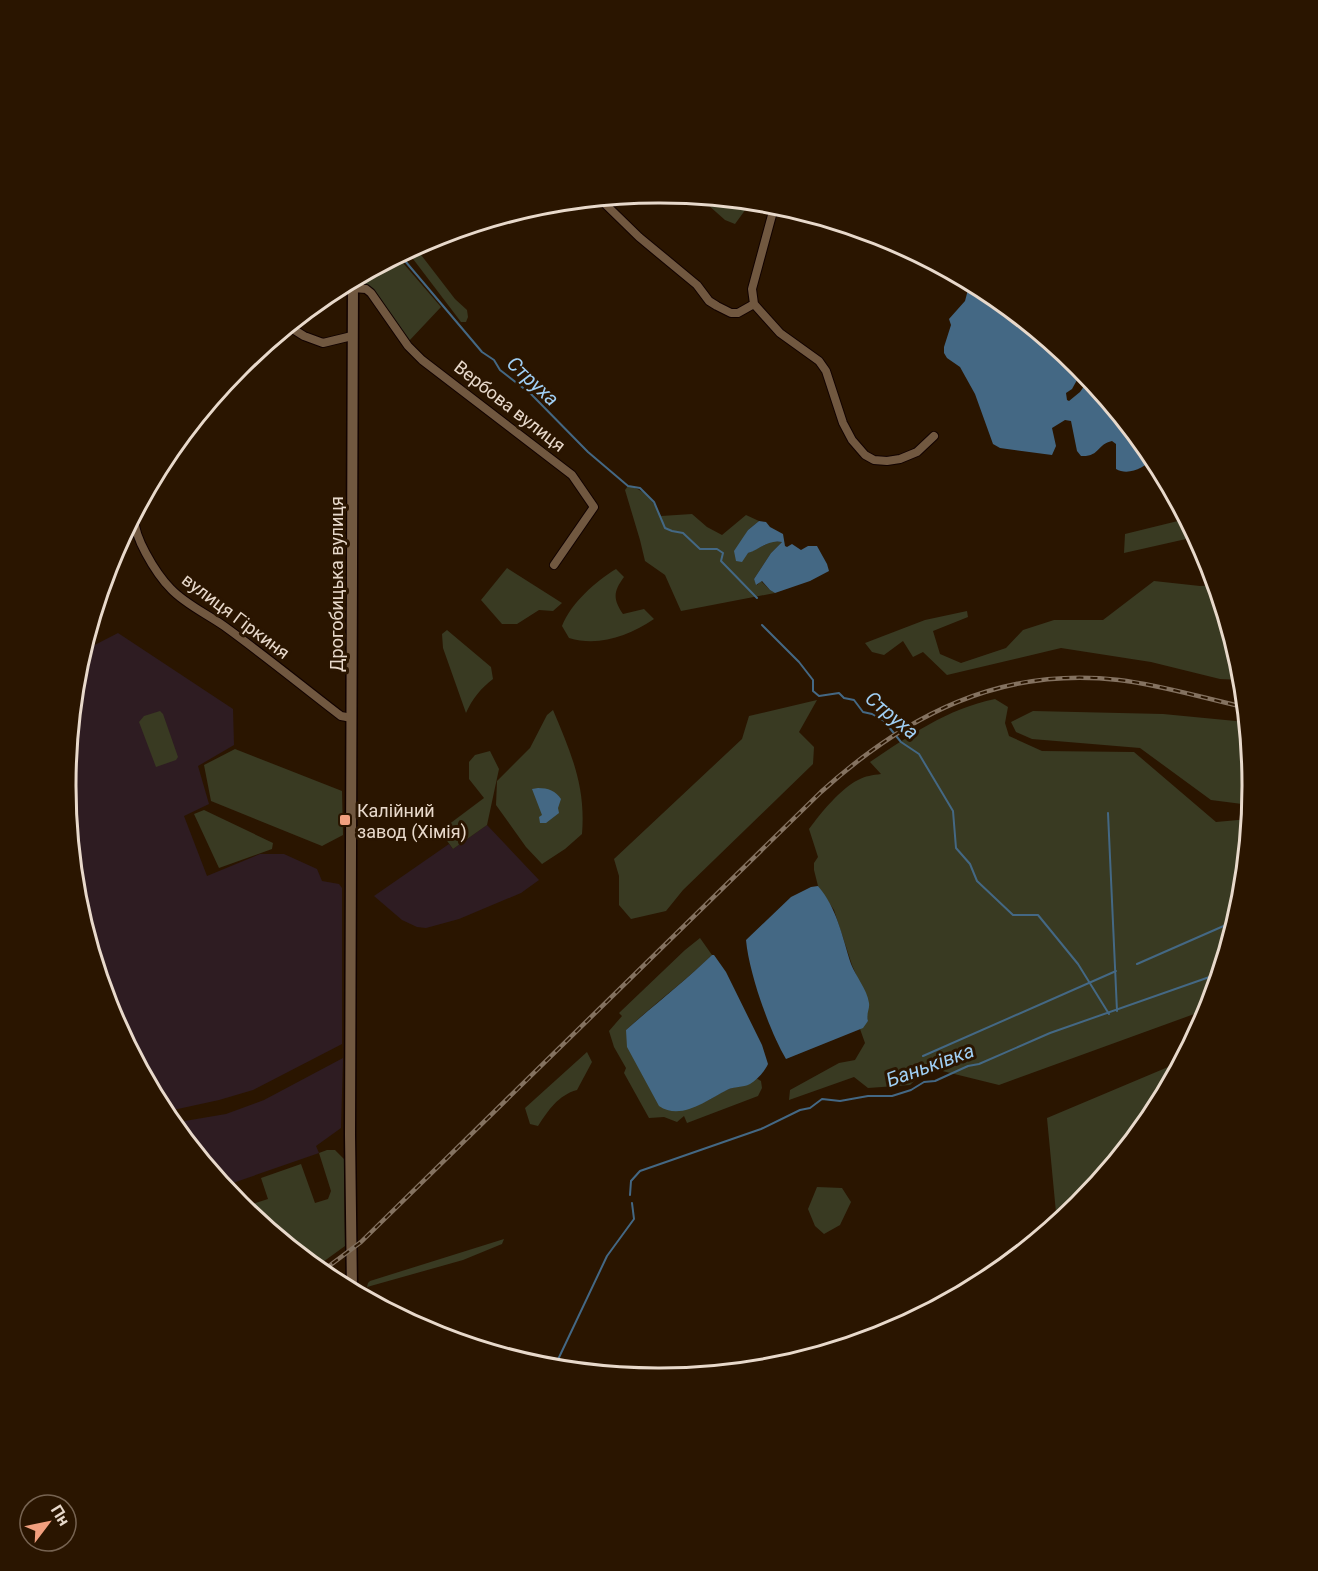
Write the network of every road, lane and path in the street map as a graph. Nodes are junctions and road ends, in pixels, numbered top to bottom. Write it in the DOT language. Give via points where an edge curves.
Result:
graph roads {
  1 [pos="607,206"];
  2 [pos="772,214"];
  3 [pos="359,286"];
  4 [pos="353,290"];
  5 [pos="754,304"];
  6 [pos="295,331"];
  7 [pos="352,336"];
  8 [pos="934,436"];
  9 [pos="136,531"];
  10 [pos="554,565"];
  11 [pos="352,718"];
  12 [pos="352,1280"];
  1 -- 5 [label="street" via="717,306 738,313"];
  2 -- 5 [label="street" via="752,289"];
  3 -- 10 [label="street, Вербова вулиця" via="371,293 422,360 572,476 594,507"];
  4 -- 7 [label="street, Дрогобицька вулиця"];
  5 -- 8 [label="street" via="780,333 826,371 843,423 865,455 874,460 900,459 917,452"];
  6 -- 7 [label="street" via="323,343"];
  7 -- 11 [label="street, Дрогобицька вулиця"];
  9 -- 11 [label="street, вулиця Гіркиня" via="172,591 341,716"];
  11 -- 12 [label="street, Дрогобицька вулиця"];
}
